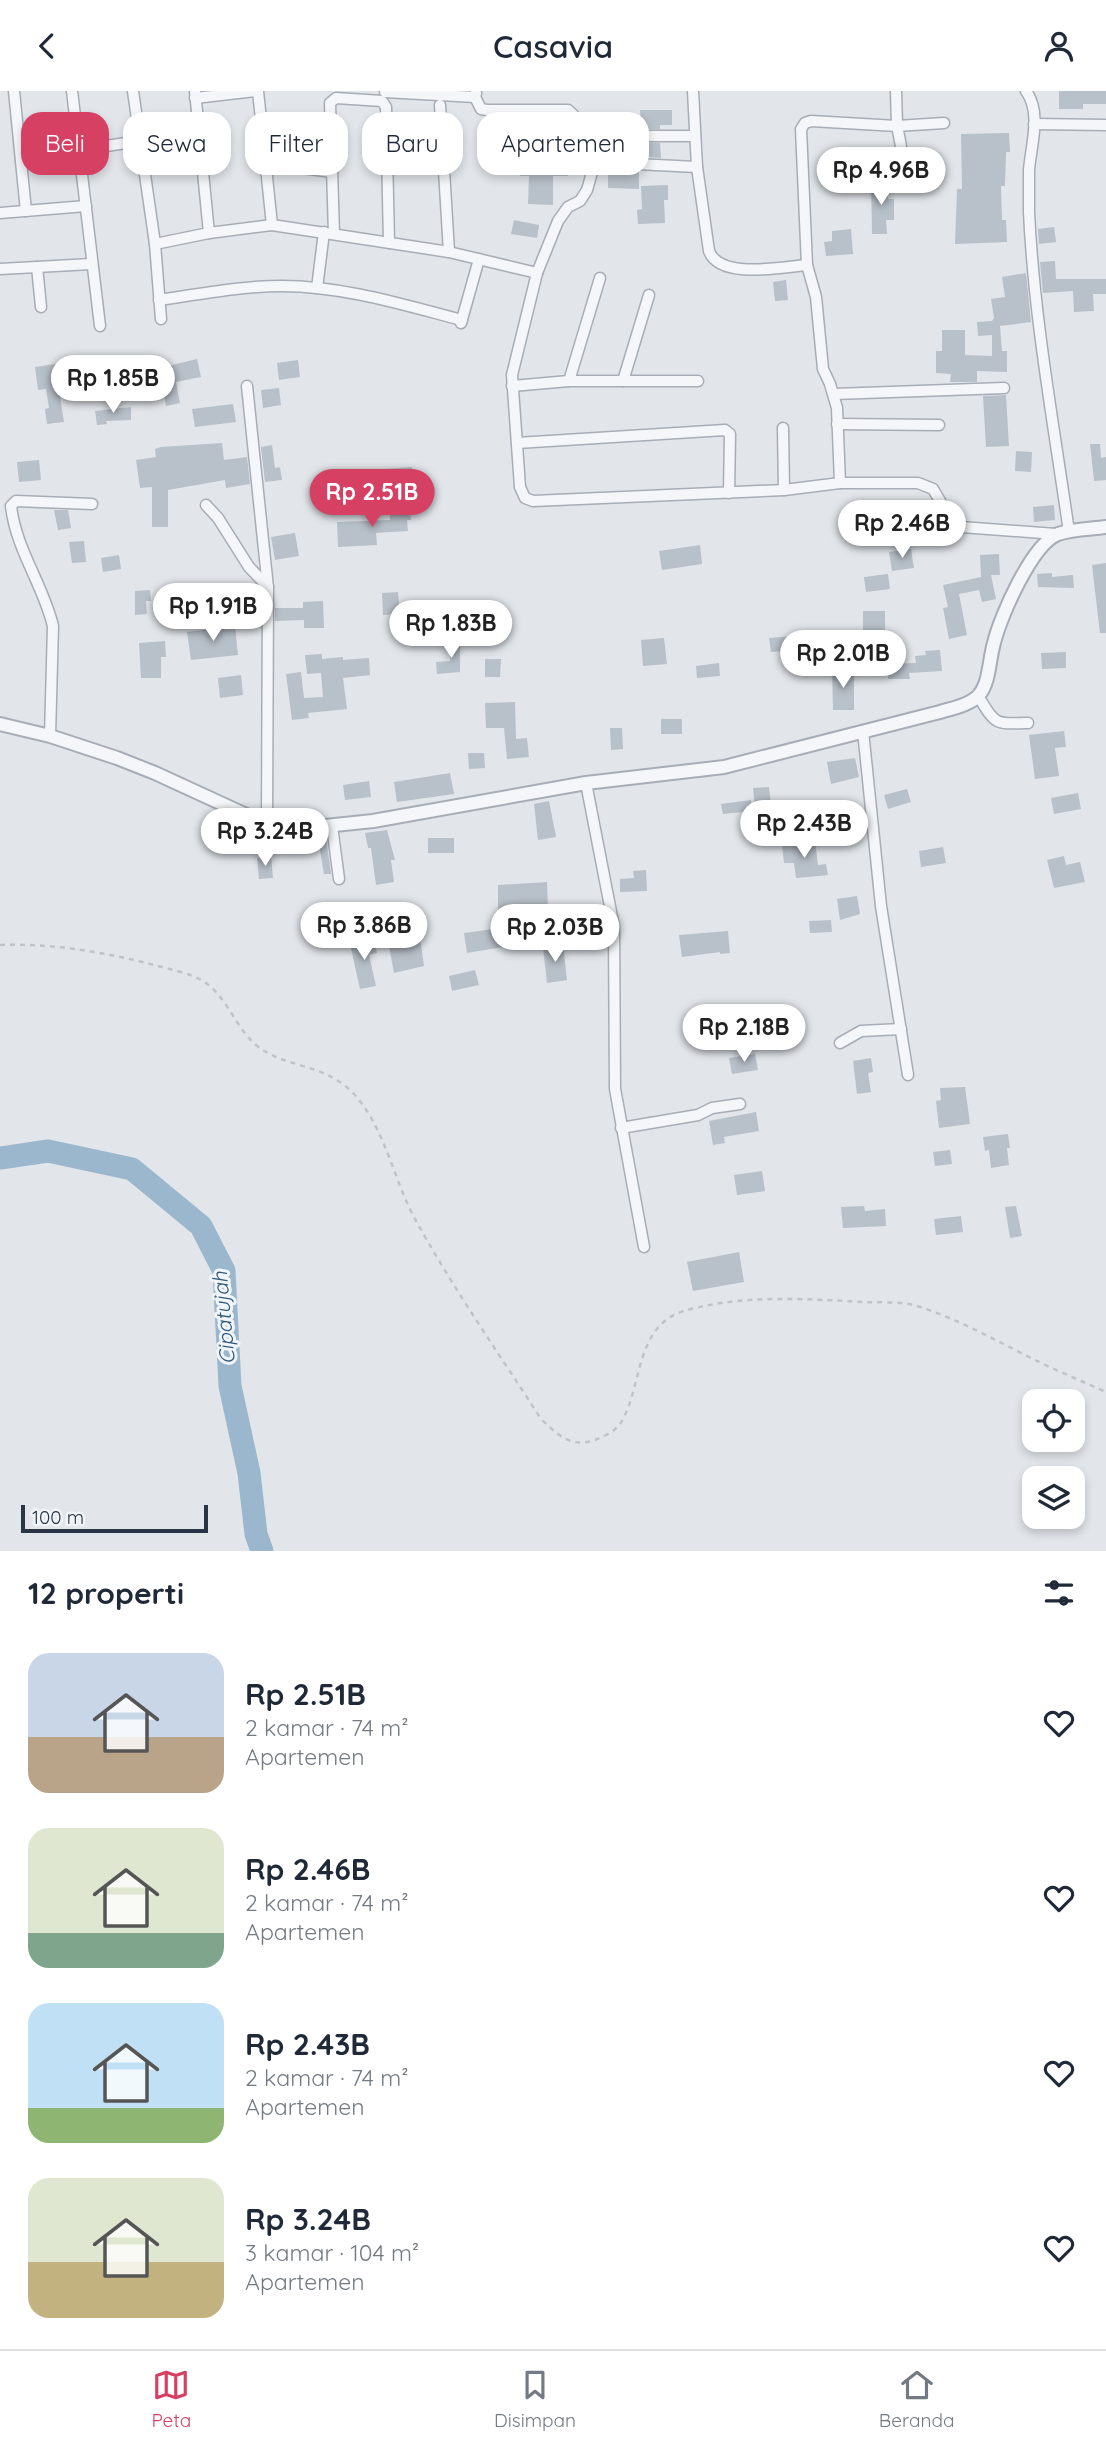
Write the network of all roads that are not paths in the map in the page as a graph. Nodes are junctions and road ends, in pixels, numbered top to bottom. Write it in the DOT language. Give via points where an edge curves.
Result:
graph roads {
  1 [pos="14,91"];
  2 [pos="72,91"];
  3 [pos="134,91"];
  4 [pos="257,91"];
  5 [pos="694,91"];
  6 [pos="896,91"];
  7 [pos="1026,91"];
  8 [pos="385,92"];
  9 [pos="195,94"];
  10 [pos="476,94"];
  11 [pos="440,105"];
  12 [pos="75,112"];
  13 [pos="136,112"];
  14 [pos="196,112"];
  15 [pos="259,112"];
  16 [pos="331,112"];
  17 [pos="570,112"];
  18 [pos="944,123"];
  19 [pos="1034,124"];
  20 [pos="1106,125"];
  21 [pos="897,126"];
  22 [pos="649,136"];
  23 [pos="695,136"];
  24 [pos="901,146"];
  25 [pos="649,165"];
  26 [pos="697,167"];
  27 [pos="83,175"];
  28 [pos="144,175"];
  29 [pos="202,175"];
  30 [pos="266,175"];
  31 [pos="332,175"];
  32 [pos="591,175"];
  33 [pos="86,205"];
  34 [pos="26,211"];
  35 [pos="0,213"];
  36 [pos="272,225"];
  37 [pos="209,233"];
  38 [pos="329,233"];
  39 [pos="389,243"];
  40 [pos="155,244"];
  41 [pos="449,251"];
  42 [pos="479,259"];
  43 [pos="92,264"];
  44 [pos="807,265"];
  45 [pos="37,267"];
  46 [pos="0,269"];
  47 [pos="537,274"];
  48 [pos="600,278"];
  49 [pos="317,289"];
  50 [pos="649,295"];
  51 [pos="159,300"];
  52 [pos="41,307"];
  53 [pos="161,319"];
  54 [pos="100,325"];
  55 [pos="569,381"];
  56 [pos="623,381"];
  57 [pos="698,381"];
  58 [pos="247,386"];
  59 [pos="513,386"];
  60 [pos="1004,388"];
  61 [pos="834,394"];
  62 [pos="837,424"];
  63 [pos="939,425"];
  64 [pos="783,428"];
  65 [pos="516,443"];
  66 [pos="840,483"];
  67 [pos="784,490"];
  68 [pos="729,493"];
  69 [pos="92,505"];
  70 [pos="206,505"];
  71 [pos="1106,527"];
  72 [pos="1063,533"];
  73 [pos="268,588"];
  74 [pos="978,696"];
  75 [pos="1028,723"];
  76 [pos="0,724"];
  77 [pos="863,731"];
  78 [pos="50,736"];
  79 [pos="586,783"];
  80 [pos="267,822"];
  81 [pos="332,826"];
  82 [pos="338,879"];
  83 [pos="901,1029"];
  84 [pos="840,1043"];
  85 [pos="908,1075"];
  86 [pos="740,1104"];
  87 [pos="621,1128"];
  88 [pos="644,1247"];
  1 -- 34 [label="street"];
  2 -- 12 [label="street"];
  3 -- 13 [label="street"];
  4 -- 9 [label="street"];
  4 -- 15 [label="street"];
  5 -- 23 [label="street"];
  6 -- 21 [label="street"];
  7 -- 19 [label="street"];
  8 -- 10 [label="street"];
  9 -- 14 [label="street"];
  10 -- 17 [label="street" via="481,109 486,110"];
  11 -- 41 [label="street"];
  16 -- 39 [label="street" via="331,101 336,98 384,101"];
  18 -- 21 [label="street"];
  19 -- 20 [label="street"];
  19 -- 72 [label="street" via="1030,225"];
  21 -- 24 [label="street"];
  21 -- 44 [label="street" via="815,121 803,126"];
  22 -- 23 [label="street"];
  23 -- 26 [label="street"];
  25 -- 26 [label="street"];
  26 -- 44 [label="street" via="709,251 716,263 750,269"];
  27 -- 33 [label="street"];
  28 -- 40 [label="street"];
  29 -- 37 [label="street"];
  30 -- 36 [label="street"];
  31 -- 38 [label="street"];
  32 -- 47 [label="street" via="580,201 558,221"];
  33 -- 34 [label="street"];
  33 -- 43 [label="street"];
  34 -- 35 [label="street"];
  36 -- 37 [label="street"];
  36 -- 38 [label="street"];
  37 -- 40 [label="street"];
  38 -- 39 [label="street"];
  38 -- 49 [label="street"];
  39 -- 41 [label="street"];
  40 -- 51 [label="street"];
  41 -- 42 [label="street"];
  42 -- 47 [label="street"];
  42 -- 49 [label="street" via="461,321 380,299"];
  43 -- 45 [label="street"];
  43 -- 54 [label="street"];
  44 -- 61 [label="street" via="816,297 823,369"];
  45 -- 46 [label="street"];
  45 -- 52 [label="street"];
  47 -- 59 [label="street" via="516,351"];
  48 -- 55 [label="street"];
  49 -- 51 [label="street" via="246,288"];
  50 -- 56 [label="street"];
  51 -- 53 [label="street"];
  55 -- 56 [label="street"];
  55 -- 59 [label="street"];
  56 -- 57 [label="street"];
  58 -- 73 [label="street"];
  59 -- 65 [label="street"];
  60 -- 61 [label="street"];
  61 -- 62 [label="street"];
  62 -- 63 [label="street"];
  62 -- 66 [label="street"];
  64 -- 67 [label="street"];
  65 -- 68 [label="street" via="520,487 525,498 533,501"];
  65 -- 68 [label="street" via="725,430 730,434"];
  66 -- 67 [label="street"];
  66 -- 72 [label="street" via="918,483 933,489 950,518 961,527"];
  67 -- 68 [label="street"];
  69 -- 78 [label="street" via="16,501 11,506 22,551 53,626"];
  70 -- 73 [label="street"];
  71 -- 72 [label="street"];
  72 -- 74 [label="street" via="1032,561 1014,591"];
  73 -- 80 [label="street"];
  74 -- 75 [label="street" via="995,722"];
  74 -- 77 [label="street" via="940,712"];
  76 -- 78 [label="street"];
  77 -- 79 [label="street" via="724,767"];
  77 -- 83 [label="street" via="881,906"];
  78 -- 80 [label="street" via="155,773"];
  79 -- 81 [label="street"];
  79 -- 87 [label="street" via="614,927 613,1055"];
  80 -- 81 [label="street" via="294,828"];
  81 -- 82 [label="street"];
  83 -- 84 [label="street" via="861,1031"];
  83 -- 85 [label="street"];
  86 -- 87 [label="street"];
  87 -- 88 [label="street"];
}
